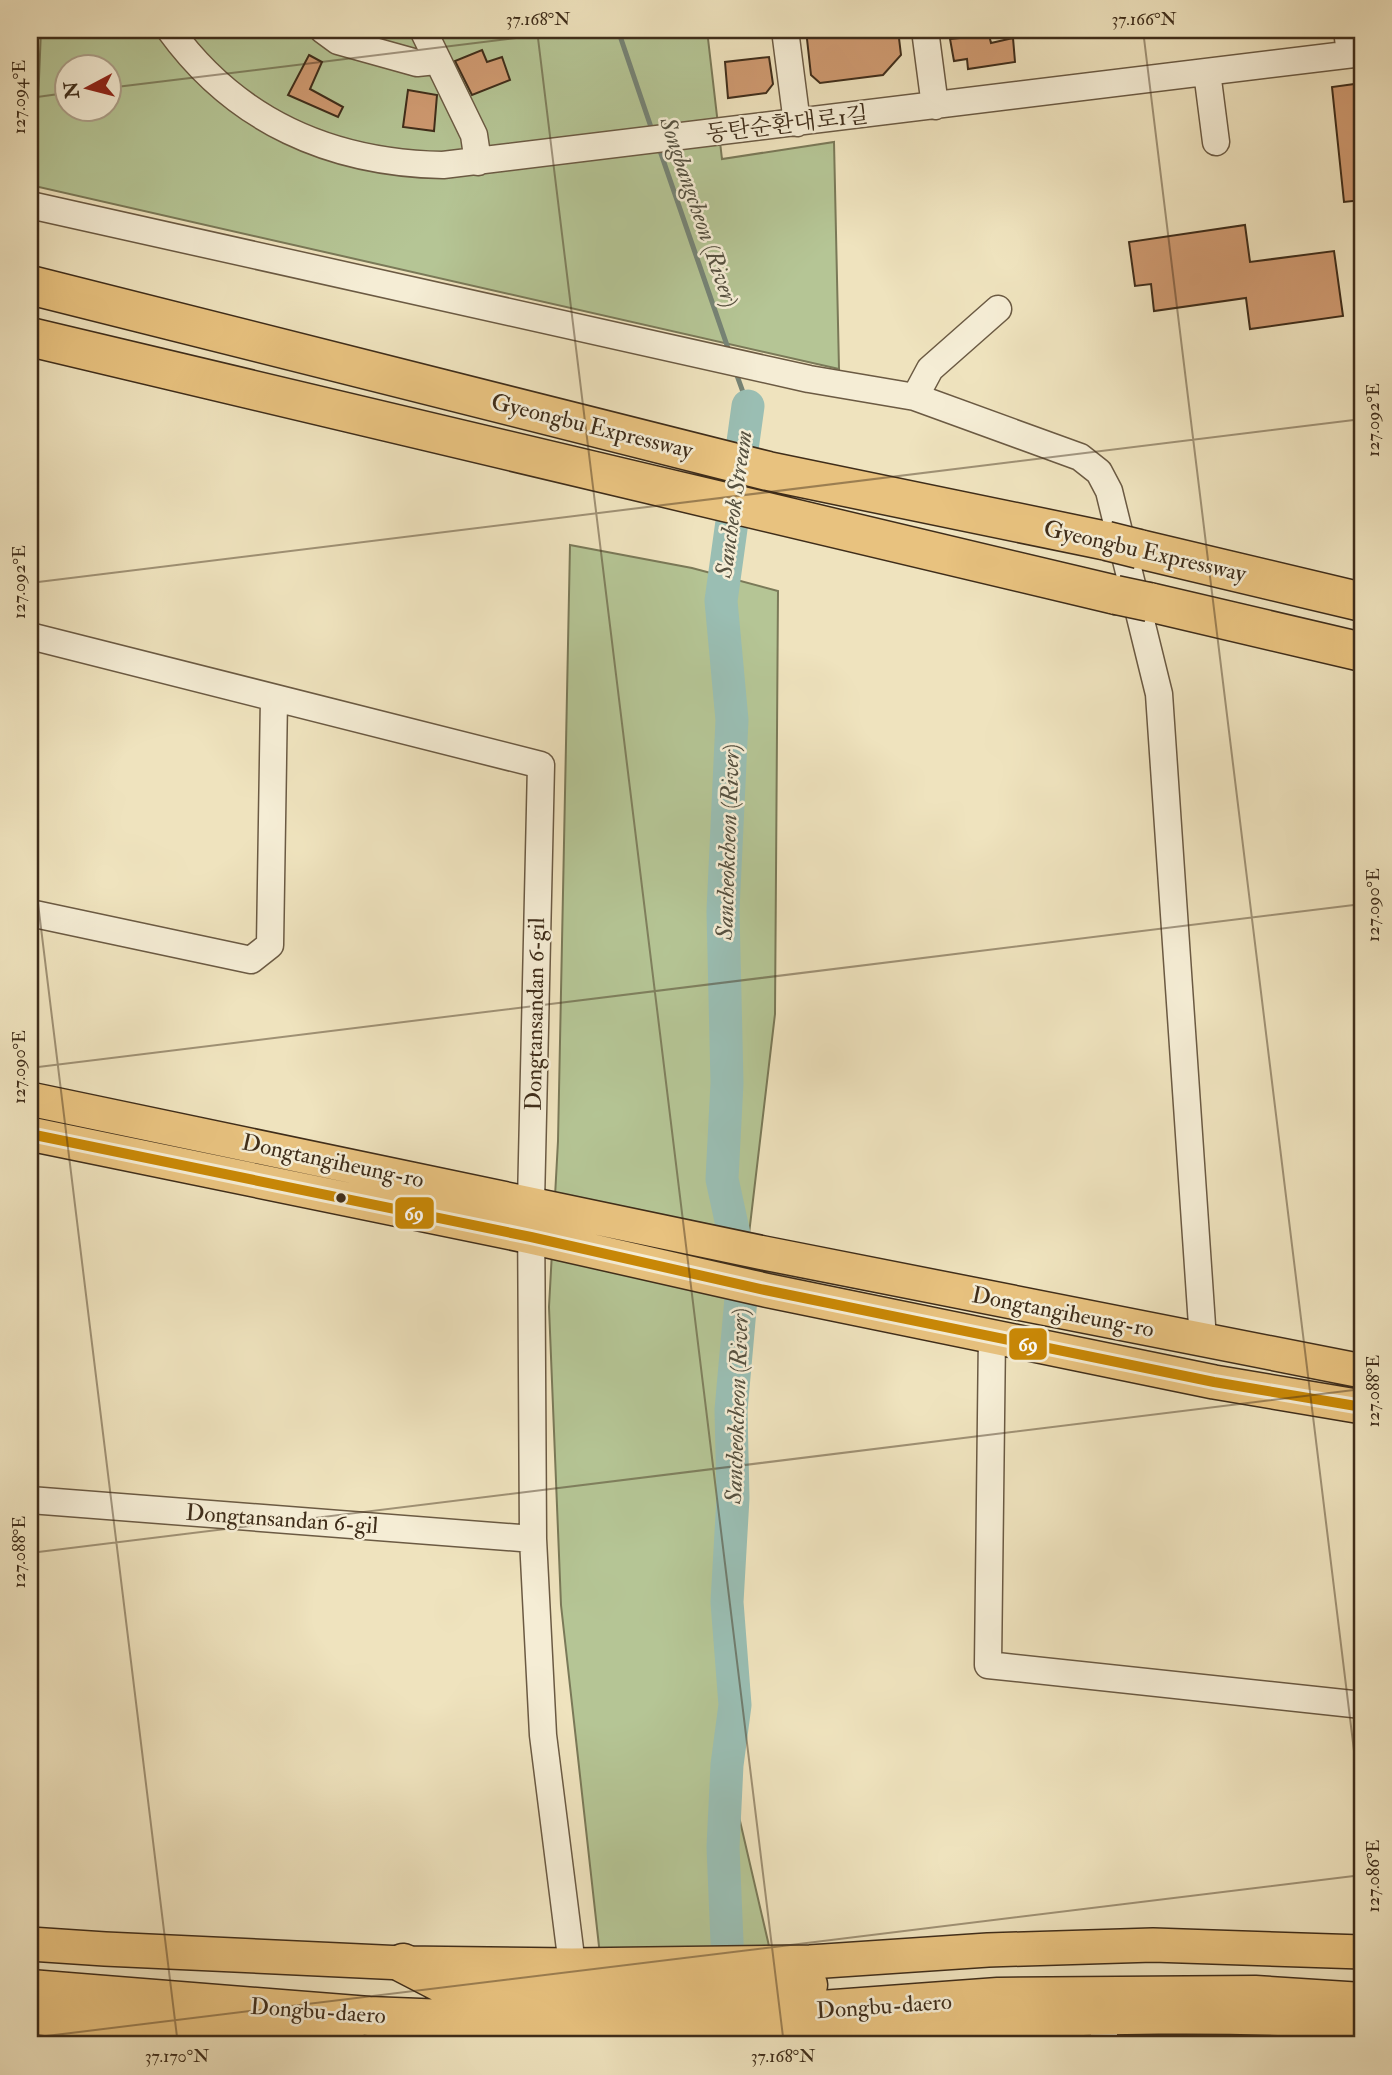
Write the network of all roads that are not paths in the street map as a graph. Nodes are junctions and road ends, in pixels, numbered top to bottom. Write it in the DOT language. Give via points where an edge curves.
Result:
graph roads {
  1 [pos="170,30"];
  2 [pos="323,30"];
  3 [pos="423,30"];
  4 [pos="785,30"];
  5 [pos="925,30"];
  6 [pos="1353,46"];
  7 [pos="436,61"];
  8 [pos="1207,72"];
  9 [pos="935,106"];
  10 [pos="797,123"];
  11 [pos="1216,142"];
  12 [pos="478,162"];
  13 [pos="30,205"];
  14 [pos="30,285"];
  15 [pos="998,309"];
  16 [pos="30,337"];
  17 [pos="915,397"];
  18 [pos="1362,602"];
  19 [pos="30,636"];
  20 [pos="1362,652"];
  21 [pos="274,698"];
  22 [pos="30,913"];
  23 [pos="30,1099"];
  24 [pos="30,1134"];
  25 [pos="531,1202"];
  26 [pos="531,1237"];
  27 [pos="992,1335"];
  28 [pos="1203,1340"];
  29 [pos="1362,1371"];
  30 [pos="1362,1406"];
  31 [pos="30,1500"];
  32 [pos="533,1538"];
  33 [pos="1362,1705"];
  34 [pos="30,1944"];
  35 [pos="1362,1952"];
  36 [pos="403,1962"];
  37 [pos="30,1965"];
  38 [pos="572,1965"];
  39 [pos="1362,1978"];
  40 [pos="30,1989"];
  41 [pos="463,1994"];
  42 [pos="673,1999"];
  43 [pos="1362,2002"];
  44 [pos="748,2011"];
  45 [pos="30,2017"];
  46 [pos="1362,2023"];
  47 [pos="1104,2032"];
  48 [pos="351,2045"];
  49 [pos="490,2045"];
  1 -- 12 [label="street, 동탄순환대로1길" via="231,95 311,141 403,164"];
  2 -- 7 [label="street" via="338,41 417,63"];
  3 -- 7 [label="street"];
  4 -- 10 [label="street"];
  5 -- 9 [label="street"];
  6 -- 8 [label="street, 동탄순환대로1길"];
  7 -- 12 [label="street" via="474,135"];
  8 -- 9 [label="street, 동탄순환대로1길"];
  8 -- 11 [label="street"];
  9 -- 10 [label="street, 동탄순환대로1길"];
  10 -- 12 [label="street, 동탄순환대로1길"];
  13 -- 17 [label="street" via="809,379"];
  14 -- 18 [label="highway, Gyeongbu Expressway" via="768,471 1123,545"];
  15 -- 17 [label="street" via="930,369"];
  16 -- 20 [label="highway, Gyeongbu Expressway"];
  17 -- 28 [label="street" via="1080,457 1099,472 1109,491 1159,694"];
  19 -- 21 [label="street, Dongtansandan 6-gil"];
  21 -- 22 [label="street" via="270,945 251,960"];
  21 -- 25 [label="street, Dongtansandan 6-gil" via="541,765"];
  23 -- 25 [label="main road, Dongtangiheung-ro"];
  24 -- 26 [label="main road, Dongtangiheung-ro"];
  25 -- 26 [label="street, Dongtansandan 6-gil"];
  25 -- 28 [label="main road, Dongtangiheung-ro"];
  26 -- 27 [label="main road, Dongtangiheung-ro"];
  26 -- 32 [label="street, Dongtansandan 6-gil"];
  27 -- 30 [label="main road, Dongtangiheung-ro" via="1213,1382"];
  27 -- 33 [label="street" via="988,1665"];
  28 -- 29 [label="main road, Dongtangiheung-ro"];
  31 -- 32 [label="street, Dongtansandan 6-gil"];
  32 -- 38 [label="street, Dongtansandan 6-gil" via="543,1735"];
  34 -- 36 [label="main road, Dongbu-daero"];
  35 -- 44 [label="main road, Dongbu-daero" via="1153,1945 810,1962"];
  36 -- 38 [label="main road, Dongbu-daero"];
  36 -- 41 [label="highway"];
  37 -- 41 [label="highway, Dongbu-daero" via="373,1992"];
  38 -- 42 [label="main road, Dongbu-daero"];
  39 -- 44 [label="highway, Dongbu-daero" via="1262,1972 998,1974"];
  40 -- 42 [label="highway, Dongbu-daero" via="369,2016 550,2023"];
  41 -- 42 [label="highway, Dongbu-daero"];
  42 -- 44 [label="highway, Dongbu-daero"];
  42 -- 44 [label="main road, Dongbu-daero"];
  42 -- 49 [label="highway" via="641,2034 497,2037"];
  43 -- 44 [label="highway, Dongbu-daero" via="1255,1995 998,1997"];
  44 -- 47 [label="main road, Dongbu-daero"];
  45 -- 48 [label="main road, Dongbu-daero"];
  46 -- 47 [label="main road, Dongbu-daero" via="1238,2017"];
}
